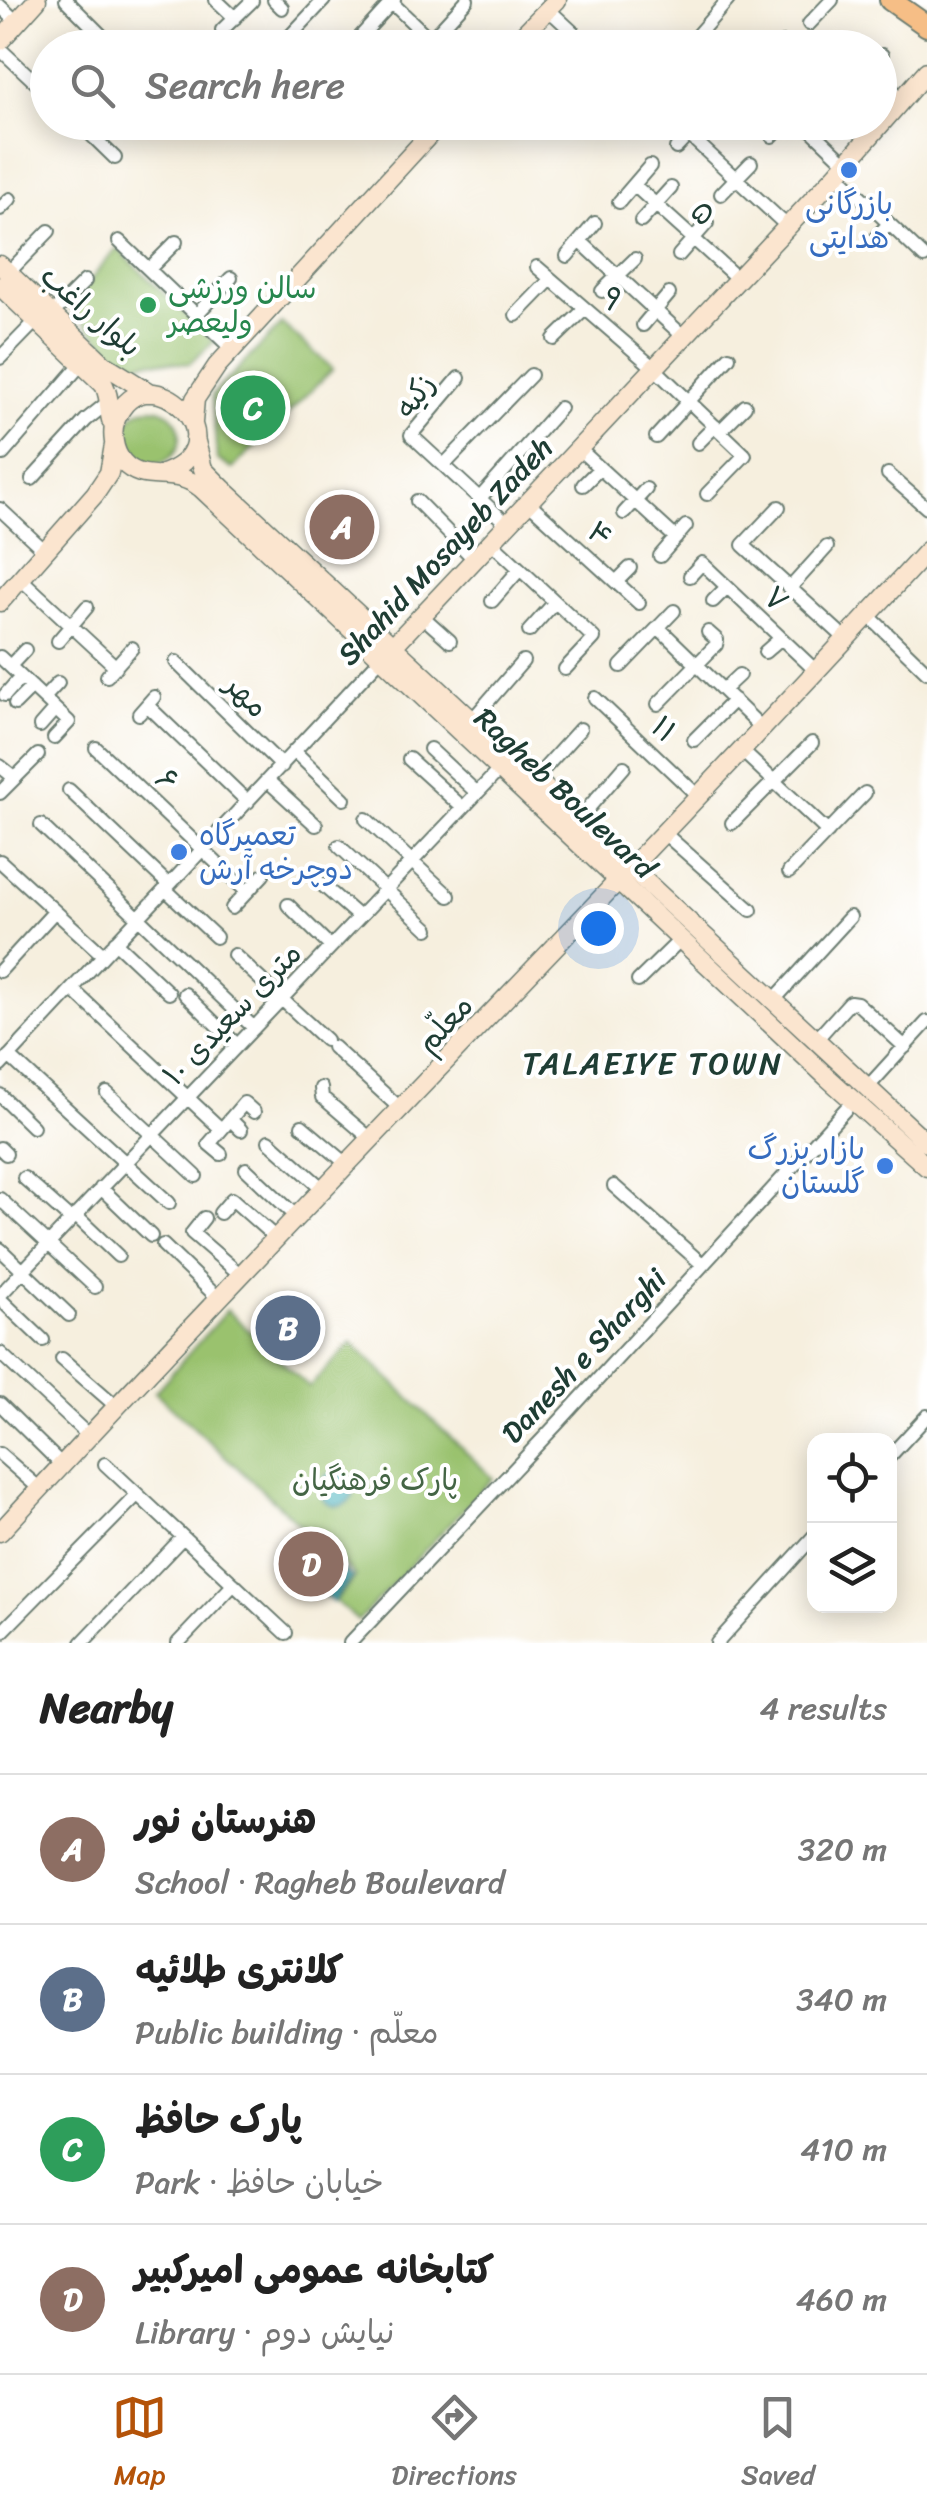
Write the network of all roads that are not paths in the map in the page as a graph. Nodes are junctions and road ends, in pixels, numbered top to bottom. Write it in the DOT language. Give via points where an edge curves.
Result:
graph roads {
  1 [pos="37,0"];
  2 [pos="66,0"];
  3 [pos="216,0"];
  4 [pos="324,0"];
  5 [pos="468,0"];
  6 [pos="728,0"];
  7 [pos="832,0"];
  8 [pos="890,0"];
  9 [pos="252,1"];
  10 [pos="391,1"];
  11 [pos="552,4"];
  12 [pos="0,6"];
  13 [pos="236,18"];
  14 [pos="17,22"];
  15 [pos="809,24"];
  16 [pos="927,26"];
  17 [pos="96,30"];
  18 [pos="222,30"];
  19 [pos="296,30"];
  20 [pos="366,30"];
  21 [pos="417,30"];
  22 [pos="443,30"];
  23 [pos="527,30"];
  24 [pos="574,30"];
  25 [pos="702,30"];
  26 [pos="0,41"];
  27 [pos="0,49"];
  28 [pos="927,71"];
  29 [pos="30,77"];
  30 [pos="897,95"];
  31 [pos="902,100"];
  32 [pos="897,106"];
  33 [pos="96,140"];
  34 [pos="424,140"];
  35 [pos="684,140"];
  36 [pos="694,140"];
  37 [pos="818,140"];
  38 [pos="866,140"];
  39 [pos="676,148"];
  40 [pos="115,158"];
  41 [pos="751,163"];
  42 [pos="650,166"];
  43 [pos="841,168"];
  44 [pos="736,178"];
  45 [pos="634,185"];
  46 [pos="670,188"];
  47 [pos="721,194"];
  48 [pos="619,202"];
  49 [pos="656,205"];
  50 [pos="641,221"];
  51 [pos="595,222"];
  52 [pos="707,224"];
  53 [pos="890,224"];
  54 [pos="787,226"];
  55 [pos="49,231"];
  56 [pos="876,236"];
  57 [pos="694,238"];
  58 [pos="580,240"];
  59 [pos="119,241"];
  60 [pos="176,242"];
  61 [pos="679,255"];
  62 [pos="567,256"];
  63 [pos="924,257"];
  64 [pos="635,259"];
  65 [pos="537,267"];
  66 [pos="149,269"];
  67 [pos="3,275"];
  68 [pos="618,276"];
  69 [pos="231,278"];
  70 [pos="738,278"];
  71 [pos="551,279"];
  72 [pos="85,281"];
  73 [pos="602,291"];
  74 [pos="669,294"];
  75 [pos="585,309"];
  76 [pos="655,310"];
  77 [pos="196,315"];
  78 [pos="516,315"];
  79 [pos="44,317"];
  80 [pos="643,325"];
  81 [pos="683,336"];
  82 [pos="554,340"];
  83 [pos="232,349"];
  84 [pos="729,357"];
  85 [pos="0,358"];
  86 [pos="82,363"];
  87 [pos="217,366"];
  88 [pos="654,368"];
  89 [pos="531,375"];
  90 [pos="459,378"];
  91 [pos="157,394"];
  92 [pos="112,400"];
  93 [pos="689,402"];
  94 [pos="745,406"];
  95 [pos="560,408"];
  96 [pos="717,428"];
  97 [pos="194,430"];
  98 [pos="114,435"];
  99 [pos="656,437"];
  100 [pos="698,443"];
  101 [pos="578,448"];
  102 [pos="3,454"];
  103 [pos="444,465"];
  104 [pos="600,468"];
  105 [pos="888,474"];
  106 [pos="153,475"];
  107 [pos="32,479"];
  108 [pos="583,485"];
  109 [pos="646,489"];
  110 [pos="96,494"];
  111 [pos="707,494"];
  112 [pos="480,498"];
  113 [pos="417,501"];
  114 [pos="635,501"];
  115 [pos="528,502"];
  116 [pos="779,507"];
  117 [pos="927,508"];
  118 [pos="0,509"];
  119 [pos="624,513"];
  120 [pos="508,524"];
  121 [pos="686,526"];
  122 [pos="676,538"];
  123 [pos="491,542"];
  124 [pos="827,548"];
  125 [pos="927,551"];
  126 [pos="45,552"];
  127 [pos="660,556"];
  128 [pos="475,560"];
  129 [pos="630,568"];
  130 [pos="520,569"];
  131 [pos="690,576"];
  132 [pos="21,579"];
  133 [pos="616,582"];
  134 [pos="727,587"];
  135 [pos="790,588"];
  136 [pos="492,601"];
  137 [pos="713,601"];
  138 [pos="0,602"];
  139 [pos="555,602"];
  140 [pos="639,604"];
  141 [pos="87,607"];
  142 [pos="674,611"];
  143 [pos="868,615"];
  144 [pos="422,616"];
  145 [pos="71,625"];
  146 [pos="658,627"];
  147 [pos="529,632"];
  148 [pos="708,632"];
  149 [pos="781,638"];
  150 [pos="846,638"];
  151 [pos="58,641"];
  152 [pos="450,642"];
  153 [pos="132,648"];
  154 [pos="24,650"];
  155 [pos="388,652"];
  156 [pos="765,652"];
  157 [pos="5,661"];
  158 [pos="522,661"];
  159 [pos="176,662"];
  160 [pos="697,665"];
  161 [pos="621,666"];
  162 [pos="565,670"];
  163 [pos="816,671"];
  164 [pos="927,672"];
  165 [pos="739,674"];
  166 [pos="26,682"];
  167 [pos="58,683"];
  168 [pos="723,690"];
  169 [pos="44,698"];
  170 [pos="595,698"];
  171 [pos="10,699"];
  172 [pos="734,700"];
  173 [pos="658,704"];
  174 [pos="147,705"];
  175 [pos="55,709"];
  176 [pos="472,720"];
  177 [pos="40,726"];
  178 [pos="762,728"];
  179 [pos="580,729"];
  180 [pos="54,738"];
  181 [pos="694,740"];
  182 [pos="812,743"];
  183 [pos="96,748"];
  184 [pos="430,749"];
  185 [pos="741,750"];
  186 [pos="295,752"];
  187 [pos="38,755"];
  188 [pos="410,758"];
  189 [pos="0,766"];
  190 [pos="282,766"];
  191 [pos="624,767"];
  192 [pos="501,768"];
  193 [pos="15,778"];
  194 [pos="534,780"];
  195 [pos="268,781"];
  196 [pos="774,782"];
  197 [pos="69,790"];
  198 [pos="0,793"];
  199 [pos="478,793"];
  200 [pos="865,793"];
  201 [pos="698,796"];
  202 [pos="344,799"];
  203 [pos="248,802"];
  204 [pos="463,808"];
  205 [pos="366,819"];
  206 [pos="577,820"];
  207 [pos="732,823"];
  208 [pos="41,825"];
  209 [pos="316,825"];
  210 [pos="828,832"];
  211 [pos="664,833"];
  212 [pos="339,846"];
  213 [pos="203,849"];
  214 [pos="412,862"];
  215 [pos="3,870"];
  216 [pos="789,872"];
  217 [pos="263,875"];
  218 [pos="312,876"];
  219 [pos="625,876"];
  220 [pos="167,887"];
  221 [pos="386,889"];
  222 [pos="247,892"];
  223 [pos="449,896"];
  224 [pos="288,905"];
  225 [pos="232,908"];
  226 [pos="751,910"];
  227 [pos="55,911"];
  228 [pos="140,916"];
  229 [pos="850,917"];
  230 [pos="359,918"];
  231 [pos="428,929"];
  232 [pos="216,937"];
  233 [pos="681,939"];
  234 [pos="115,942"];
  235 [pos="331,947"];
  236 [pos="103,955"];
  237 [pos="234,955"];
  238 [pos="0,971"];
  239 [pos="638,981"];
  240 [pos="72,989"];
  241 [pos="169,993"];
  242 [pos="185,994"];
  243 [pos="281,999"];
  244 [pos="773,1001"];
  245 [pos="927,1022"];
  246 [pos="254,1028"];
  247 [pos="815,1041"];
  248 [pos="237,1045"];
  249 [pos="905,1046"];
  250 [pos="5,1061"];
  251 [pos="321,1088"];
  252 [pos="108,1093"];
  253 [pos="0,1095"];
  254 [pos="860,1095"];
  255 [pos="187,1098"];
  256 [pos="358,1108"];
  257 [pos="402,1110"];
  258 [pos="254,1112"];
  259 [pos="348,1119"];
  260 [pos="226,1124"];
  261 [pos="302,1126"];
  262 [pos="33,1127"];
  263 [pos="241,1130"];
  264 [pos="152,1134"];
  265 [pos="372,1140"];
  266 [pos="270,1142"];
  267 [pos="927,1144"];
  268 [pos="221,1154"];
  269 [pos="125,1164"];
  270 [pos="348,1166"];
  271 [pos="927,1166"];
  272 [pos="246,1169"];
  273 [pos="196,1176"];
  274 [pos="24,1178"];
  275 [pos="614,1186"];
  276 [pos="101,1188"];
  277 [pos="324,1190"];
  278 [pos="0,1199"];
  279 [pos="169,1203"];
  280 [pos="220,1213"];
  281 [pos="73,1218"];
  282 [pos="204,1218"];
  283 [pos="298,1218"];
  284 [pos="277,1239"];
  285 [pos="48,1244"];
  286 [pos="0,1249"];
  287 [pos="118,1256"];
  288 [pos="702,1264"];
  289 [pos="23,1271"];
  290 [pos="242,1276"];
  291 [pos="95,1288"];
  292 [pos="0,1297"];
  293 [pos="219,1299"];
  294 [pos="69,1315"];
  295 [pos="43,1340"];
  296 [pos="0,1353"];
  297 [pos="62,1359"];
  298 [pos="0,1404"];
  299 [pos="116,1406"];
  300 [pos="927,1416"];
  301 [pos="89,1436"];
  302 [pos="897,1448"];
  303 [pos="0,1454"];
  304 [pos="105,1464"];
  305 [pos="62,1465"];
  306 [pos="40,1489"];
  307 [pos="137,1494"];
  308 [pos="7,1511"];
  309 [pos="0,1532"];
  310 [pos="183,1537"];
  311 [pos="807,1544"];
  312 [pos="234,1584"];
  313 [pos="2,1632"];
  314 [pos="286,1633"];
  315 [pos="16,1643"];
  316 [pos="82,1643"];
  317 [pos="178,1643"];
  318 [pos="350,1643"];
  319 [pos="717,1643"];
  1 -- 14 [label="street"];
  2 -- 17 [label="street"];
  3 -- 13 [label="street"];
  4 -- 19 [label="street"];
  5 -- 22 [label="street"];
  6 -- 25 [label="street"];
  7 -- 15 [label="street"];
  8 -- 16 [label="main road"];
  9 -- 13 [label="street"];
  10 -- 20 [label="street"];
  10 -- 21 [label="street"];
  11 -- 23 [label="street"];
  11 -- 24 [label="street"];
  12 -- 14 [label="street"];
  13 -- 18 [label="street"];
  14 -- 26 [label="street"];
  27 -- 29 [label="street"];
  28 -- 31 [label="street, Shahid Mosayeb Zadeh"];
  30 -- 31 [label="street"];
  31 -- 32 [label="street, Shahid Mosayeb Zadeh"];
  33 -- 40 [label="street"];
  34 -- 83 [label="street"];
  35 -- 39 [label="street"];
  36 -- 44 [label="street"];
  37 -- 43 [label="street"];
  38 -- 43 [label="street, Shahid Mosayeb Zadeh"];
  41 -- 44 [label="street"];
  42 -- 45 [label="street"];
  43 -- 53 [label="street"];
  43 -- 54 [label="street, Shahid Mosayeb Zadeh"];
  44 -- 47 [label="street"];
  44 -- 54 [label="street"];
  45 -- 48 [label="street"];
  45 -- 49 [label="street, ۵"];
  46 -- 49 [label="street"];
  49 -- 50 [label="street"];
  49 -- 57 [label="street, ۵"];
  51 -- 58 [label="street"];
  52 -- 57 [label="street"];
  53 -- 56 [label="street"];
  53 -- 63 [label="street"];
  54 -- 70 [label="street, Shahid Mosayeb Zadeh"];
  55 -- 67 [label="street"];
  57 -- 61 [label="street"];
  57 -- 70 [label="street, ۵"];
  58 -- 62 [label="street"];
  58 -- 68 [label="street"];
  59 -- 66 [label="street"];
  60 -- 66 [label="street"];
  64 -- 68 [label="street"];
  65 -- 71 [label="street, ۹"];
  66 -- 77 [label="street"];
  67 -- 79 [label="street, بلوار راغب"];
  68 -- 73 [label="street"];
  68 -- 76 [label="street"];
  69 -- 77 [label="street"];
  70 -- 81 [label="street, Shahid Mosayeb Zadeh"];
  71 -- 75 [label="street, ۹"];
  71 -- 78 [label="street"];
  72 -- 79 [label="street"];
  74 -- 76 [label="street"];
  75 -- 82 [label="street"];
  75 -- 88 [label="street, ۹"];
  76 -- 80 [label="street"];
  76 -- 81 [label="street"];
  77 -- 83 [label="street"];
  79 -- 85 [label="street"];
  79 -- 86 [label="street, بلوار راغب"];
  79 -- 91 [label="street, بلوار راغب" via="104,365"];
  81 -- 88 [label="street, Shahid Mosayeb Zadeh"];
  83 -- 87 [label="street"];
  84 -- 93 [label="street"];
  86 -- 92 [label="street, بلوار راغب"];
  86 -- 102 [label="street"];
  87 -- 91 [label="street" via="185,390"];
  87 -- 97 [label="street" via="194,398"];
  88 -- 93 [label="street, ۹"];
  88 -- 101 [label="street, Shahid Mosayeb Zadeh"];
  89 -- 103 [label="street"];
  90 -- 103 [label="street, زکیه" via="411,435"];
  91 -- 97 [label="street" via="177,400"];
  91 -- 98 [label="street" via="126,403"];
  92 -- 98 [label="street, بلوار راغب"];
  92 -- 107 [label="street"];
  93 -- 96 [label="street, ۹"];
  93 -- 99 [label="street"];
  94 -- 96 [label="street"];
  95 -- 112 [label="street"];
  96 -- 100 [label="street"];
  96 -- 111 [label="street, ۹" via="745,455"];
  97 -- 106 [label="street" via="184,462"];
  97 -- 155 [label="street, Ragheb Boulevard" via="203,469"];
  98 -- 106 [label="street" via="123,462"];
  98 -- 110 [label="street" via="109,474"];
  101 -- 104 [label="street"];
  101 -- 115 [label="street, Shahid Mosayeb Zadeh"];
  103 -- 112 [label="street, زکیه"];
  104 -- 108 [label="street"];
  104 -- 114 [label="street"];
  105 -- 117 [label="street"];
  106 -- 110 [label="street" via="117,479"];
  106 -- 155 [label="street, Ragheb Boulevard" via="192,480"];
  109 -- 114 [label="street"];
  110 -- 126 [label="street"];
  112 -- 120 [label="street, زکیه"];
  113 -- 128 [label="street"];
  114 -- 119 [label="street"];
  114 -- 122 [label="street"];
  115 -- 120 [label="street, Shahid Mosayeb Zadeh"];
  115 -- 133 [label="street, ۴"];
  116 -- 135 [label="street" via="743,545"];
  118 -- 126 [label="street"];
  120 -- 123 [label="street, Shahid Mosayeb Zadeh"];
  121 -- 122 [label="street"];
  122 -- 127 [label="street"];
  123 -- 128 [label="street, Shahid Mosayeb Zadeh"];
  123 -- 130 [label="street"];
  124 -- 135 [label="street"];
  125 -- 143 [label="street, معلّم"];
  126 -- 132 [label="street"];
  128 -- 144 [label="street, Shahid Mosayeb Zadeh"];
  129 -- 133 [label="street"];
  130 -- 136 [label="street"];
  130 -- 139 [label="street"];
  131 -- 134 [label="street, ۷" via="702,563"];
  132 -- 138 [label="street"];
  132 -- 145 [label="street"];
  133 -- 140 [label="street, ۴"];
  134 -- 137 [label="street"];
  134 -- 149 [label="street, ۷"];
  135 -- 150 [label="street"];
  139 -- 147 [label="street"];
  139 -- 162 [label="street" via="594,638"];
  141 -- 145 [label="street"];
  142 -- 146 [label="street"];
  143 -- 150 [label="street, معلّم"];
  143 -- 164 [label="street"];
  144 -- 152 [label="street"];
  144 -- 155 [label="street, Shahid Mosayeb Zadeh"];
  145 -- 151 [label="street"];
  145 -- 153 [label="street" via="111,672"];
  146 -- 160 [label="street"];
  146 -- 161 [label="street"];
  148 -- 160 [label="street" via="716,646"];
  149 -- 156 [label="street"];
  149 -- 163 [label="street, ۷"];
  150 -- 163 [label="street, معلّم"];
  154 -- 157 [label="street"];
  155 -- 176 [label="street, Ragheb Boulevard"];
  155 -- 186 [label="street, Shahid Mosayeb Zadeh"];
  155 -- 192 [label="street, Ragheb Boulevard"];
  157 -- 166 [label="street"];
  158 -- 176 [label="street"];
  159 -- 190 [label="street, مهر"];
  160 -- 168 [label="street"];
  160 -- 173 [label="street"];
  163 -- 178 [label="street, معلّم"];
  165 -- 168 [label="street"];
  166 -- 169 [label="street"];
  166 -- 171 [label="street"];
  167 -- 169 [label="street"];
  168 -- 172 [label="street"];
  169 -- 175 [label="street"];
  170 -- 201 [label="street, ۱۱"];
  172 -- 178 [label="street"];
  172 -- 181 [label="street"];
  174 -- 203 [label="street" via="172,739"];
  175 -- 177 [label="street"];
  175 -- 180 [label="street" via="69,722"];
  176 -- 194 [label="street, Ragheb Boulevard"];
  178 -- 185 [label="street, معلّم"];
  179 -- 194 [label="street"];
  182 -- 196 [label="street"];
  183 -- 213 [label="street, ۶"];
  184 -- 199 [label="street"];
  185 -- 196 [label="street"];
  185 -- 201 [label="street, معلّم"];
  186 -- 190 [label="street, Shahid Mosayeb Zadeh"];
  186 -- 202 [label="street"];
  187 -- 193 [label="street"];
  188 -- 204 [label="street"];
  189 -- 193 [label="street"];
  190 -- 195 [label="street, Shahid Mosayeb Zadeh"];
  191 -- 206 [label="street" via="604,778"];
  192 -- 199 [label="street, ۱۰ متری سعیدی"];
  192 -- 219 [label="street, Ragheb Boulevard"];
  193 -- 198 [label="street"];
  194 -- 206 [label="street, Ragheb Boulevard"];
  195 -- 203 [label="street, Shahid Mosayeb Zadeh"];
  195 -- 209 [label="street"];
  196 -- 207 [label="street"];
  196 -- 210 [label="street"];
  197 -- 220 [label="street"];
  199 -- 204 [label="street, ۱۰ متری سعیدی"];
  200 -- 210 [label="street"];
  201 -- 211 [label="street, معلّم"];
  203 -- 213 [label="street, Shahid Mosayeb Zadeh"];
  204 -- 214 [label="street, ۱۰ متری سعیدی"];
  205 -- 214 [label="street"];
  206 -- 219 [label="street, Ragheb Boulevard"];
  208 -- 228 [label="street"];
  210 -- 216 [label="street"];
  211 -- 219 [label="street, معلّم"];
  211 -- 226 [label="street"];
  212 -- 221 [label="street"];
  213 -- 220 [label="street, Shahid Mosayeb Zadeh"];
  213 -- 222 [label="street, ۶"];
  214 -- 221 [label="street, ۱۰ متری سعیدی"];
  214 -- 223 [label="street"];
  215 -- 227 [label="street"];
  217 -- 222 [label="street"];
  218 -- 230 [label="street"];
  219 -- 233 [label="street, Ragheb Boulevard"];
  219 -- 244 [label="street, Ragheb Boulevard"];
  219 -- 257 [label="street, معلّم"];
  220 -- 228 [label="street, Shahid Mosayeb Zadeh"];
  220 -- 232 [label="street"];
  221 -- 230 [label="street, ۱۰ متری سعیدی"];
  221 -- 231 [label="street"];
  222 -- 225 [label="street"];
  224 -- 235 [label="street"];
  227 -- 236 [label="street"];
  227 -- 238 [label="street"];
  228 -- 234 [label="street, Shahid Mosayeb Zadeh"];
  228 -- 246 [label="street"];
  229 -- 244 [label="street"];
  230 -- 235 [label="street, ۱۰ متری سعیدی"];
  233 -- 239 [label="street"];
  233 -- 254 [label="street, Ragheb Boulevard"];
  234 -- 236 [label="street, Shahid Mosayeb Zadeh"];
  234 -- 241 [label="street"];
  235 -- 243 [label="street, ۱۰ متری سعیدی"];
  236 -- 240 [label="street, Shahid Mosayeb Zadeh"];
  237 -- 243 [label="street"];
  240 -- 250 [label="street, Shahid Mosayeb Zadeh"];
  240 -- 255 [label="street"];
  242 -- 248 [label="street"];
  243 -- 246 [label="street, ۱۰ متری سعیدی"];
  243 -- 257 [label="street"];
  244 -- 247 [label="street, Ragheb Boulevard"];
  245 -- 249 [label="street, Danesh e Sharghi"];
  246 -- 248 [label="street, ۱۰ متری سعیدی"];
  247 -- 249 [label="street" via="850,1002"];
  247 -- 254 [label="street, Ragheb Boulevard"];
  248 -- 255 [label="street, ۱۰ متری سعیدی"];
  249 -- 254 [label="street, Danesh e Sharghi"];
  250 -- 269 [label="street"];
  251 -- 259 [label="street" via="322,1097"];
  252 -- 264 [label="street"];
  253 -- 262 [label="street"];
  254 -- 267 [label="street, Ragheb Boulevard"];
  254 -- 271 [label="street, Ragheb Boulevard"];
  254 -- 288 [label="street, Danesh e Sharghi"];
  255 -- 260 [label="street"];
  255 -- 264 [label="street, ۱۰ متری سعیدی"];
  256 -- 259 [label="street"];
  257 -- 265 [label="street, معلّم"];
  258 -- 260 [label="street" via="244,1103"];
  259 -- 265 [label="street"];
  260 -- 263 [label="street"];
  260 -- 268 [label="street" via="209,1144"];
  261 -- 270 [label="street"];
  264 -- 269 [label="street, ۱۰ متری سعیدی"];
  264 -- 273 [label="street"];
  265 -- 270 [label="street, معلّم"];
  266 -- 277 [label="street"];
  269 -- 276 [label="street, ۱۰ متری سعیدی"];
  269 -- 279 [label="street"];
  270 -- 277 [label="street, معلّم"];
  272 -- 283 [label="street"];
  274 -- 281 [label="street"];
  275 -- 288 [label="street"];
  276 -- 281 [label="street, ۱۰ متری سعیدی"];
  276 -- 293 [label="street"];
  277 -- 283 [label="street, معلّم"];
  278 -- 285 [label="street"];
  280 -- 284 [label="street" via="232,1199"];
  281 -- 285 [label="street, ۱۰ متری سعیدی"];
  281 -- 287 [label="street"];
  282 -- 290 [label="street" via="192,1233"];
  283 -- 284 [label="street, معلّم"];
  284 -- 290 [label="street, معلّم"];
  285 -- 289 [label="street, ۱۰ متری سعیدی"];
  285 -- 291 [label="street"];
  286 -- 289 [label="street"];
  288 -- 318 [label="street, Danesh e Sharghi"];
  289 -- 292 [label="street, ۱۰ متری سعیدی"];
  289 -- 294 [label="street"];
  290 -- 293 [label="street, معلّم"];
  292 -- 295 [label="street"];
  293 -- 299 [label="street, معلّم"];
  296 -- 301 [label="street"];
  297 -- 299 [label="street"];
  298 -- 305 [label="street"];
  299 -- 301 [label="street, معلّم"];
  300 -- 302 [label="street"];
  301 -- 305 [label="street, معلّم"];
  303 -- 306 [label="street"];
  304 -- 307 [label="street"];
  305 -- 306 [label="street, معلّم"];
  306 -- 308 [label="street, معلّم"];
  307 -- 310 [label="street"];
  307 -- 313 [label="street"];
  308 -- 309 [label="street, معلّم"];
  310 -- 312 [label="street"];
  310 -- 316 [label="street"];
  311 -- 319 [label="street"];
  312 -- 314 [label="street"];
  312 -- 317 [label="street"];
  313 -- 315 [label="street"];
}
